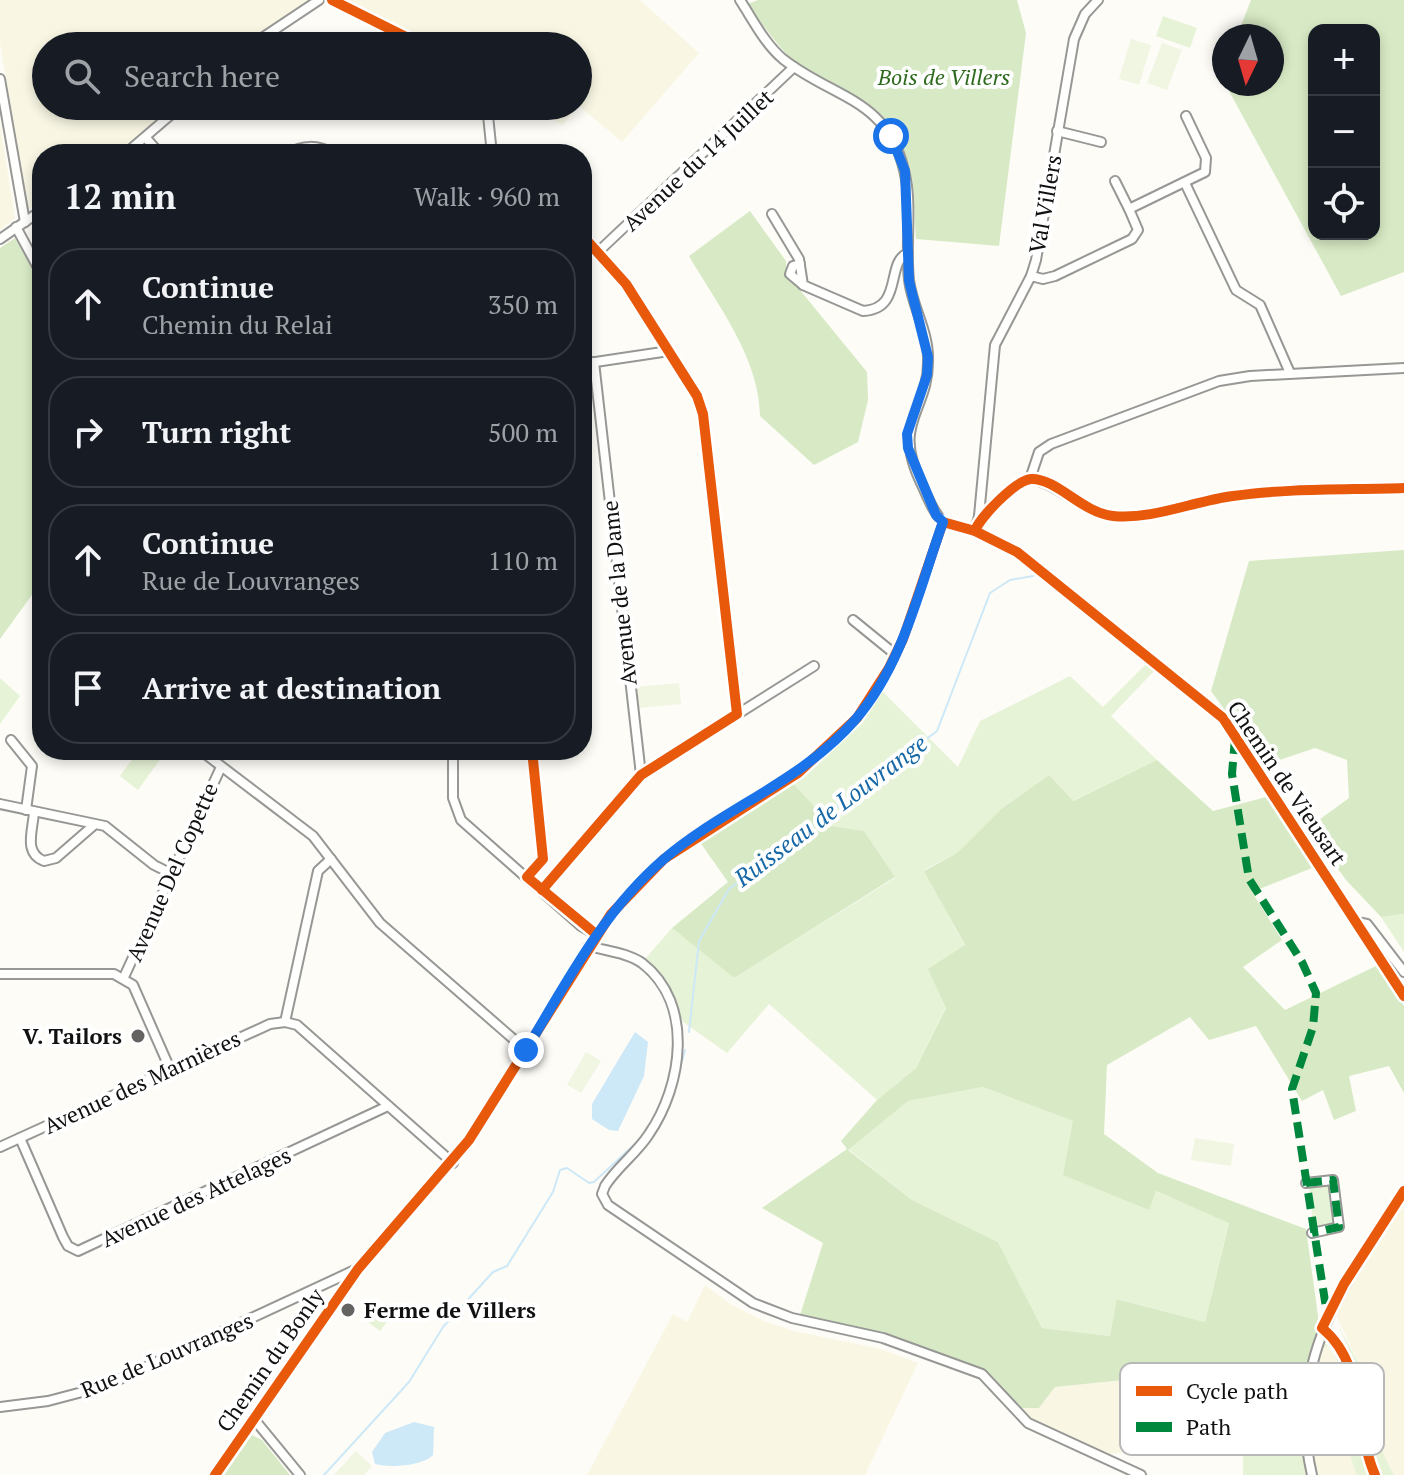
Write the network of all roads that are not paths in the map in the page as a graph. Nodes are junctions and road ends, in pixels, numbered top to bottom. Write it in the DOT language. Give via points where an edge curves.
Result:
graph roads {
  1 [pos="319,0"];
  2 [pos="332,0"];
  3 [pos="740,0"];
  4 [pos="1098,0"];
  5 [pos="271,32"];
  6 [pos="396,32"];
  7 [pos="794,67"];
  8 [pos="0,79"];
  9 [pos="1186,116"];
  10 [pos="166,120"];
  11 [pos="488,120"];
  12 [pos="1057,131"];
  13 [pos="146,138"];
  14 [pos="1101,142"];
  15 [pos="138,144"];
  16 [pos="151,144"];
  17 [pos="491,144"];
  18 [pos="1115,181"];
  19 [pos="1185,183"];
  20 [pos="1129,209"];
  21 [pos="772,214"];
  22 [pos="32,217"];
  23 [pos="25,222"];
  24 [pos="16,227"];
  25 [pos="0,239"];
  26 [pos="592,244"];
  27 [pos="599,251"];
  28 [pos="908,253"];
  29 [pos="32,257"];
  30 [pos="1031,276"];
  31 [pos="669,351"];
  32 [pos="594,362"];
  33 [pos="1404,368"];
  34 [pos="1290,373"];
  35 [pos="1030,479"];
  36 [pos="1404,488"];
  37 [pos="979,516"];
  38 [pos="943,522"];
  39 [pos="975,531"];
  40 [pos="853,620"];
  41 [pos="896,655"];
  42 [pos="814,666"];
  43 [pos="737,714"];
  44 [pos="11,740"];
  45 [pos="212,760"];
  46 [pos="453,760"];
  47 [pos="533,760"];
  48 [pos="221,767"];
  49 [pos="641,775"];
  50 [pos="0,804"];
  51 [pos="30,811"];
  52 [pos="94,825"];
  53 [pos="331,859"];
  54 [pos="543,859"];
  55 [pos="557,870"];
  56 [pos="170,873"];
  57 [pos="527,877"];
  58 [pos="542,890"];
  59 [pos="1357,922"];
  60 [pos="597,935"];
  61 [pos="589,946"];
  62 [pos="1404,972"];
  63 [pos="0,974"];
  64 [pos="124,977"];
  65 [pos="1404,996"];
  66 [pos="285,1022"];
  67 [pos="526,1050"];
  68 [pos="170,1069"];
  69 [pos="388,1106"];
  70 [pos="20,1138"];
  71 [pos="0,1147"];
  72 [pos="453,1163"];
  73 [pos="1306,1183"];
  74 [pos="1404,1191"];
  75 [pos="1312,1233"];
  76 [pos="358,1269"];
  77 [pos="1322,1328"];
  78 [pos="1314,1363"];
  79 [pos="1348,1363"];
  80 [pos="0,1407"];
  81 [pos="254,1419"];
  82 [pos="1309,1455"];
  83 [pos="1366,1455"];
  84 [pos="215,1475"];
  85 [pos="300,1475"];
  86 [pos="1141,1475"];
  87 [pos="1312,1475"];
  88 [pos="1375,1475"];
  1 -- 5 [label="street"];
  2 -- 6 [label="street"];
  3 -- 7 [label="street" via="776,52"];
  4 -- 12 [label="street, Val Villers" via="1074,39"];
  7 -- 27 [label="street, Avenue du 14 Juillet"];
  7 -- 28 [label="street" via="863,104 891,136 905,171"];
  8 -- 23 [label="street"];
  9 -- 19 [label="street" via="1208,165"];
  10 -- 13 [label="street"];
  11 -- 17 [label="street"];
  12 -- 14 [label="street, Val Villers"];
  12 -- 30 [label="street, Val Villers"];
  13 -- 15 [label="street"];
  13 -- 16 [label="street"];
  18 -- 20 [label="street"];
  19 -- 20 [label="street"];
  19 -- 34 [label="street" via="1236,290 1260,305"];
  20 -- 30 [label="street, Val Villers" via="1138,230 1132,239 1055,276"];
  21 -- 28 [label="street" via="800,264 790,274 837,302 868,311 886,301 900,260"];
  22 -- 23 [label="street"];
  23 -- 24 [label="street"];
  24 -- 25 [label="street"];
  24 -- 29 [label="street"];
  26 -- 27 [label="street"];
  27 -- 31 [label="street"];
  28 -- 38 [label="street" via="909,281 928,357 908,448"];
  30 -- 37 [label="street, Val Villers" via="998,335 993,355"];
  31 -- 32 [label="street"];
  31 -- 43 [label="street" via="703,414"];
  32 -- 49 [label="street, Avenue de la Dame"];
  33 -- 34 [label="street"];
  34 -- 35 [label="street" via="1219,381 1051,444 1039,452"];
  35 -- 36 [label="street" via="1110,516 1234,495"];
  35 -- 37 [label="street"];
  37 -- 39 [label="street, Val Villers"];
  38 -- 39 [label="street, Chemin de Vieusart"];
  38 -- 41 [label="street, Rue de Louvranges"];
  39 -- 59 [label="street, Chemin de Vieusart" via="1029,560 1223,718"];
  40 -- 41 [label="street"];
  41 -- 60 [label="street, Rue de Louvranges" via="857,718 830,746 798,773 664,859"];
  42 -- 43 [label="street"];
  43 -- 49 [label="street"];
  44 -- 51 [label="street" via="32,766"];
  45 -- 48 [label="street"];
  46 -- 57 [label="street" via="455,810"];
  47 -- 54 [label="street"];
  48 -- 53 [label="street" via="313,836"];
  48 -- 56 [label="street, Avenue Del Copette"];
  49 -- 55 [label="street"];
  50 -- 51 [label="street"];
  51 -- 52 [label="street" via="82,818"];
  51 -- 52 [label="street" via="30,847 42,861 56,858"];
  52 -- 56 [label="street" via="105,826"];
  53 -- 66 [label="street" via="318,871"];
  53 -- 67 [label="street" via="380,923"];
  54 -- 55 [label="street"];
  54 -- 57 [label="street"];
  55 -- 58 [label="street"];
  56 -- 64 [label="street, Avenue Del Copette"];
  57 -- 58 [label="street"];
  58 -- 60 [label="street"];
  59 -- 62 [label="street, Chemin de Vieusart" via="1367,924"];
  59 -- 65 [label="street, Chemin de Vieusart"];
  60 -- 61 [label="street, Rue de Louvranges"];
  61 -- 67 [label="street, Rue de Louvranges"];
  61 -- 86 [label="street" via="635,959 647,968 671,1009 680,1046 657,1121 605,1186 602,1194 608,1205 753,1303 792,1318 883,1338 982,1374 1028,1423"];
  63 -- 64 [label="street"];
  64 -- 68 [label="street" via="133,985"];
  66 -- 68 [label="street, Avenue des Marnières"];
  66 -- 69 [label="street" via="297,1025"];
  67 -- 72 [label="street, Rue de Louvranges"];
  68 -- 70 [label="street, Avenue des Marnières"];
  69 -- 70 [label="street, Avenue des Attelages" via="78,1251 63,1237"];
  69 -- 72 [label="street"];
  70 -- 71 [label="street, Avenue des Marnières"];
  72 -- 76 [label="street, Rue de Louvranges"];
  73 -- 75 [label="street" via="1333,1180 1340,1220 1339,1227"];
  74 -- 77 [label="street"];
  76 -- 80 [label="street, Rue de Louvranges" via="105,1386"];
  76 -- 81 [label="street, Chemin du Bonly"];
  77 -- 78 [label="street"];
  77 -- 79 [label="street" via="1338,1343"];
  81 -- 84 [label="street, Chemin du Bonly"];
  81 -- 85 [label="street"];
  82 -- 87 [label="street"];
  83 -- 88 [label="street"];
}
